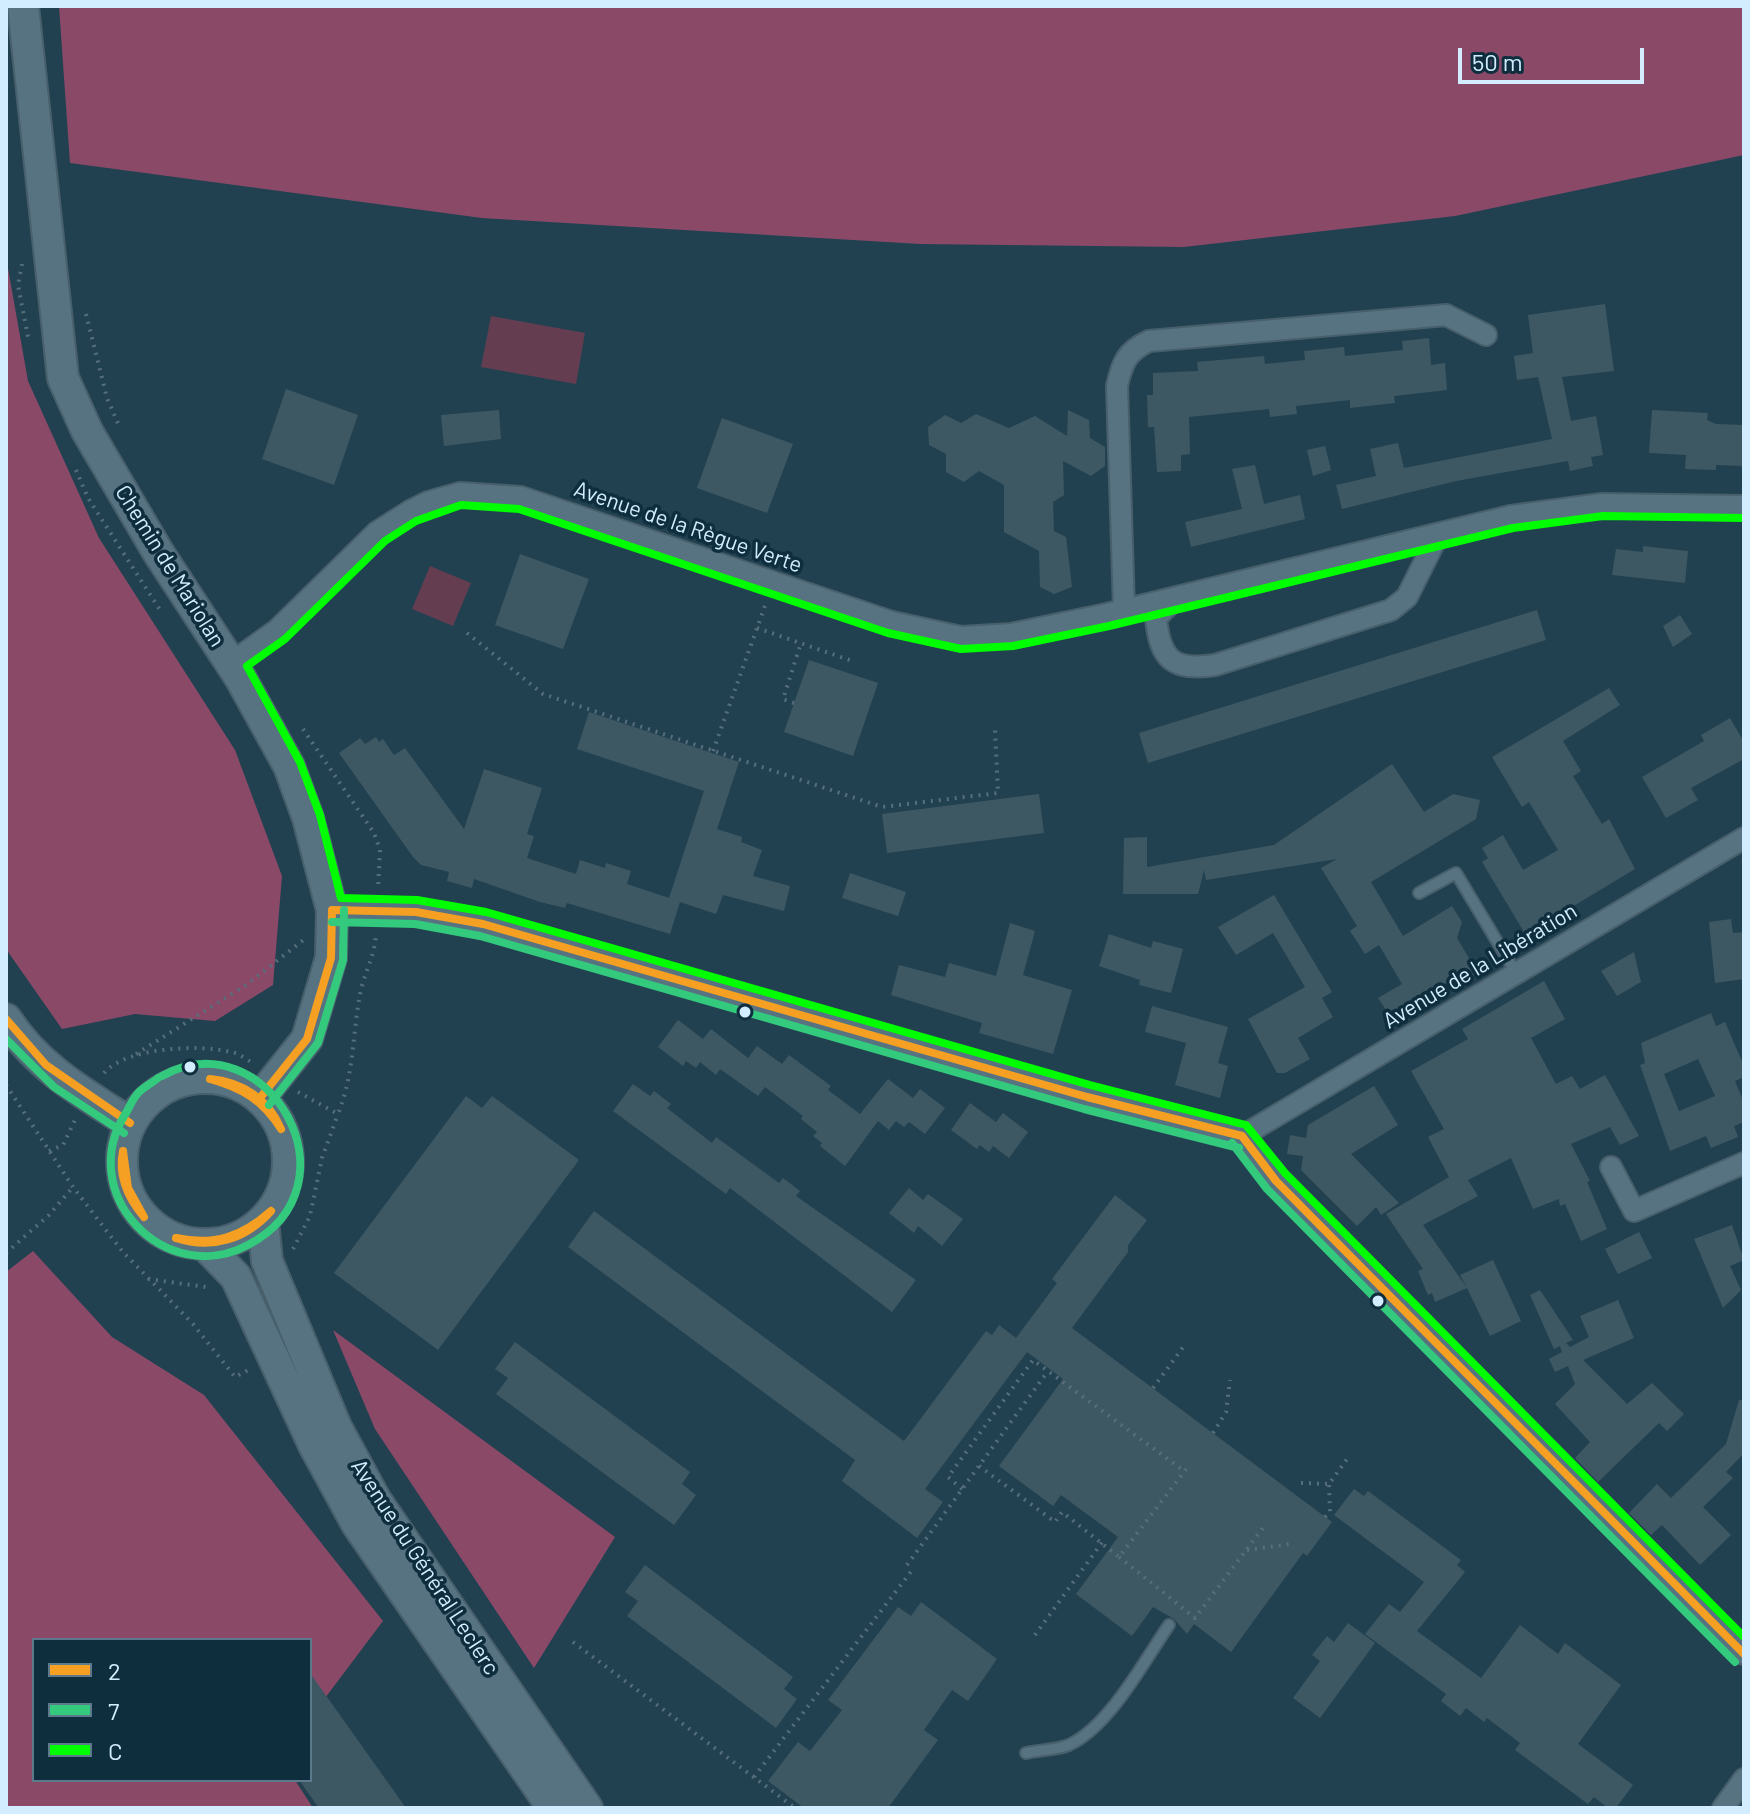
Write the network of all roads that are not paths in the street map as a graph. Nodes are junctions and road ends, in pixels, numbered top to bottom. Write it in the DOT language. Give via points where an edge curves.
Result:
graph roads {
  1 [pos="23,6"];
  2 [pos="1486,335"];
  3 [pos="1744,506"];
  4 [pos="1438,535"];
  5 [pos="1180,595"];
  6 [pos="1124,609"];
  7 [pos="231,663"];
  8 [pos="1744,838"];
  9 [pos="1419,893"];
  10 [pos="332,910"];
  11 [pos="1516,973"];
  12 [pos="6,1019"];
  13 [pos="269,1088"];
  14 [pos="130,1123"];
  15 [pos="1242,1136"];
  16 [pos="1744,1163"];
  17 [pos="1611,1167"];
  18 [pos="263,1221"];
  19 [pos="204,1244"];
  20 [pos="1169,1625"];
  21 [pos="1744,1654"];
  22 [pos="1026,1753"];
  23 [pos="1744,1779"];
  24 [pos="553,1808"];
  25 [pos="587,1808"];
  26 [pos="1723,1808"];
  1 -- 7 [label="main road, Chemin de Mariolan" via="63,378 87,431 150,539"];
  2 -- 6 [label="street" via="1446,315 1149,341 1133,349 1122,363 1117,386"];
  3 -- 4 [label="street, Avenue de la Règue Verte" via="1602,504 1511,516"];
  4 -- 5 [label="street, Avenue de la Règue Verte"];
  4 -- 5 [label="street" via="1407,597 1391,610 1215,665 1188,669 1168,657 1158,641 1156,618"];
  5 -- 6 [label="street, Avenue de la Règue Verte"];
  6 -- 7 [label="street, Avenue de la Règue Verte" via="1011,634 961,637 912,628 521,497 460,493 428,502 377,532 277,630"];
  7 -- 10 [label="main road, Chemin de Mariolan" via="289,766"];
  8 -- 11 [label="street, Avenue de la Libération"];
  9 -- 11 [label="lane" via="1456,873"];
  10 -- 13 [label="main road, Chemin de Mariolan" via="331,958 307,1039"];
  10 -- 15 [label="street" via="416,912 483,924 1072,1093"];
  11 -- 15 [label="street, Avenue de la Libération"];
  12 -- 14 [label="main road" via="21,1042 55,1074"];
  13 -- 14 [label="main road" via="189,1078 145,1102"];
  13 -- 18 [label="main road" via="288,1159 277,1203"];
  14 -- 19 [label="main road" via="122,1150 124,1178 134,1204 152,1226 177,1239"];
  15 -- 21 [label="street" via="1276,1181"];
  16 -- 17 [label="street" via="1634,1211"];
  18 -- 19 [label="main road" via="226,1242"];
  18 -- 25 [label="main road, Avenue du Général Leclerc" via="267,1261 336,1427 375,1499"];
  19 -- 24 [label="main road, Avenue du Général Leclerc" via="236,1277 357,1524"];
  20 -- 22 [label="lane" via="1112,1708 1091,1729 1069,1745"];
  23 -- 26 [label="street"];
}
